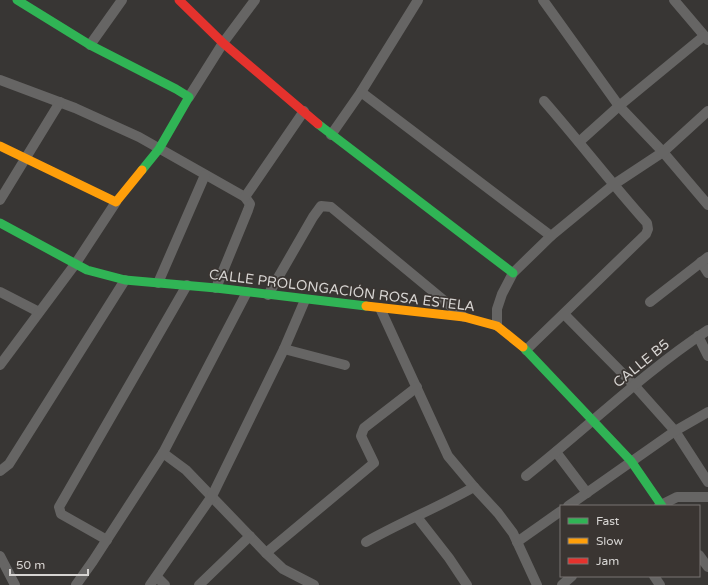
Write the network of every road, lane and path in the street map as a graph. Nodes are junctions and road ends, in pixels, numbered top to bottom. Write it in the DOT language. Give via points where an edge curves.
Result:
graph roads {
  1 [pos="17,0"];
  2 [pos="122,0"];
  3 [pos="179,0"];
  4 [pos="255,0"];
  5 [pos="418,0"];
  6 [pos="543,0"];
  7 [pos="674,0"];
  8 [pos="706,38"];
  9 [pos="223,43"];
  10 [pos="90,44"];
  11 [pos="0,80"];
  12 [pos="361,92"];
  13 [pos="189,97"];
  14 [pos="544,101"];
  15 [pos="60,102"];
  16 [pos="620,106"];
  17 [pos="304,111"];
  18 [pos="708,112"];
  19 [pos="331,134"];
  20 [pos="579,142"];
  21 [pos="0,146"];
  22 [pos="159,149"];
  23 [pos="663,152"];
  24 [pos="26,158"];
  25 [pos="205,174"];
  26 [pos="613,185"];
  27 [pos="245,197"];
  28 [pos="0,200"];
  29 [pos="116,202"];
  30 [pos="708,205"];
  31 [pos="0,223"];
  32 [pos="551,236"];
  33 [pos="704,260"];
  34 [pos="76,263"];
  35 [pos="513,273"];
  36 [pos="708,273"];
  37 [pos="125,280"];
  38 [pos="158,283"];
  39 [pos="187,285"];
  40 [pos="216,288"];
  41 [pos="0,292"];
  42 [pos="247,292"];
  43 [pos="268,296"];
  44 [pos="305,300"];
  45 [pos="650,302"];
  46 [pos="380,308"];
  47 [pos="39,312"];
  48 [pos="564,314"];
  49 [pos="464,317"];
  50 [pos="497,326"];
  51 [pos="708,330"];
  52 [pos="698,336"];
  53 [pos="284,349"];
  54 [pos="526,350"];
  55 [pos="708,356"];
  56 [pos="0,365"];
  57 [pos="345,365"];
  58 [pos="634,385"];
  59 [pos="417,387"];
  60 [pos="708,412"];
  61 [pos="592,421"];
  62 [pos="675,430"];
  63 [pos="556,452"];
  64 [pos="163,453"];
  65 [pos="631,461"];
  66 [pos="0,471"];
  67 [pos="526,476"];
  68 [pos="708,482"];
  69 [pos="474,487"];
  70 [pos="587,493"];
  71 [pos="212,496"];
  72 [pos="708,497"];
  73 [pos="569,505"];
  74 [pos="660,505"];
  75 [pos="663,505"];
  76 [pos="560,512"];
  77 [pos="416,517"];
  78 [pos="250,536"];
  79 [pos="107,540"];
  80 [pos="366,542"];
  81 [pos="517,542"];
  82 [pos="266,553"];
  83 [pos="0,556"];
  84 [pos="700,556"];
  85 [pos="708,567"];
  86 [pos="157,577"];
  87 [pos="571,577"];
  88 [pos="15,585"];
  89 [pos="76,585"];
  90 [pos="150,585"];
  91 [pos="164,585"];
  92 [pos="199,585"];
  93 [pos="314,585"];
  94 [pos="467,585"];
  95 [pos="537,585"];
  96 [pos="562,585"];
  1 -- 10 [label="street"];
  2 -- 10 [label="street"];
  3 -- 9 [label="street"];
  4 -- 9 [label="street"];
  5 -- 12 [label="street"];
  6 -- 16 [label="street"];
  7 -- 8 [label="street"];
  8 -- 16 [label="street"];
  9 -- 13 [label="street"];
  9 -- 17 [label="street"];
  10 -- 13 [label="street"];
  11 -- 15 [label="street"];
  12 -- 19 [label="street"];
  12 -- 32 [label="street"];
  13 -- 22 [label="street"];
  14 -- 20 [label="street"];
  15 -- 22 [label="street" via="139,137"];
  15 -- 24 [label="street"];
  16 -- 20 [label="street"];
  16 -- 23 [label="street"];
  17 -- 19 [label="street"];
  17 -- 27 [label="street"];
  18 -- 23 [label="street"];
  19 -- 35 [label="street"];
  20 -- 26 [label="street"];
  21 -- 24 [label="street"];
  22 -- 25 [label="street"];
  22 -- 29 [label="street"];
  23 -- 26 [label="street"];
  23 -- 30 [label="street"];
  24 -- 28 [label="street"];
  24 -- 29 [label="street"];
  25 -- 27 [label="street"];
  25 -- 38 [label="street"];
  26 -- 32 [label="street"];
  26 -- 48 [label="street" via="647,223 648,229 646,234"];
  27 -- 40 [label="street" via="250,204"];
  29 -- 34 [label="street"];
  31 -- 34 [label="street, CALLE PROLONGACIÓN ROSA ESTELA"];
  32 -- 35 [label="street"];
  33 -- 36 [label="street"];
  33 -- 45 [label="street"];
  34 -- 37 [label="street, CALLE PROLONGACIÓN ROSA ESTELA" via="88,270"];
  34 -- 47 [label="street"];
  35 -- 50 [label="street" via="497,309"];
  37 -- 38 [label="street, CALLE PROLONGACIÓN ROSA ESTELA"];
  37 -- 66 [label="street" via="9,464"];
  38 -- 39 [label="street, CALLE PROLONGACIÓN ROSA ESTELA"];
  39 -- 40 [label="street, CALLE PROLONGACIÓN ROSA ESTELA"];
  39 -- 79 [label="street" via="59,507 62,514"];
  40 -- 42 [label="street, CALLE PROLONGACIÓN ROSA ESTELA"];
  41 -- 47 [label="street"];
  42 -- 43 [label="street, CALLE PROLONGACIÓN ROSA ESTELA"];
  42 -- 64 [label="street"];
  43 -- 44 [label="street, CALLE PROLONGACIÓN ROSA ESTELA"];
  43 -- 49 [label="street" via="313,217 321,206 331,207"];
  44 -- 46 [label="street, CALLE PROLONGACIÓN ROSA ESTELA"];
  44 -- 53 [label="street"];
  46 -- 49 [label="street, CALLE PROLONGACIÓN ROSA ESTELA"];
  46 -- 59 [label="street"];
  47 -- 56 [label="street"];
  48 -- 54 [label="street"];
  48 -- 58 [label="street"];
  49 -- 50 [label="street, CALLE PROLONGACIÓN ROSA ESTELA"];
  50 -- 54 [label="street, CALLE PROLONGACIÓN ROSA ESTELA"];
  51 -- 52 [label="street, CALLE B5"];
  52 -- 55 [label="street"];
  52 -- 58 [label="street, CALLE B5"];
  53 -- 57 [label="street"];
  53 -- 71 [label="street"];
  54 -- 61 [label="street, CALLE PROLONGACIÓN ROSA ESTELA"];
  58 -- 61 [label="street, CALLE B5"];
  58 -- 62 [label="street"];
  59 -- 69 [label="street" via="448,456"];
  59 -- 82 [label="street" via="364,428 361,436 374,463"];
  60 -- 62 [label="street"];
  61 -- 63 [label="street, CALLE B5"];
  61 -- 65 [label="street, CALLE PROLONGACIÓN ROSA ESTELA"];
  62 -- 65 [label="street"];
  62 -- 68 [label="street"];
  63 -- 67 [label="street, CALLE B5"];
  63 -- 70 [label="street"];
  64 -- 71 [label="street" via="186,470"];
  64 -- 79 [label="street"];
  65 -- 70 [label="street"];
  65 -- 74 [label="street, CALLE PROLONGACIÓN ROSA ESTELA"];
  69 -- 77 [label="street"];
  69 -- 81 [label="street" via="498,513"];
  70 -- 73 [label="street"];
  71 -- 78 [label="street"];
  71 -- 86 [label="street"];
  72 -- 75 [label="street" via="678,497"];
  76 -- 81 [label="street"];
  77 -- 80 [label="street"];
  77 -- 94 [label="street"];
  78 -- 82 [label="street"];
  78 -- 92 [label="street"];
  79 -- 89 [label="street"];
  81 -- 95 [label="street"];
  82 -- 93 [label="street" via="283,569"];
  83 -- 88 [label="street"];
  84 -- 85 [label="street"];
  86 -- 90 [label="street"];
  86 -- 91 [label="street"];
  87 -- 96 [label="street"];
}
